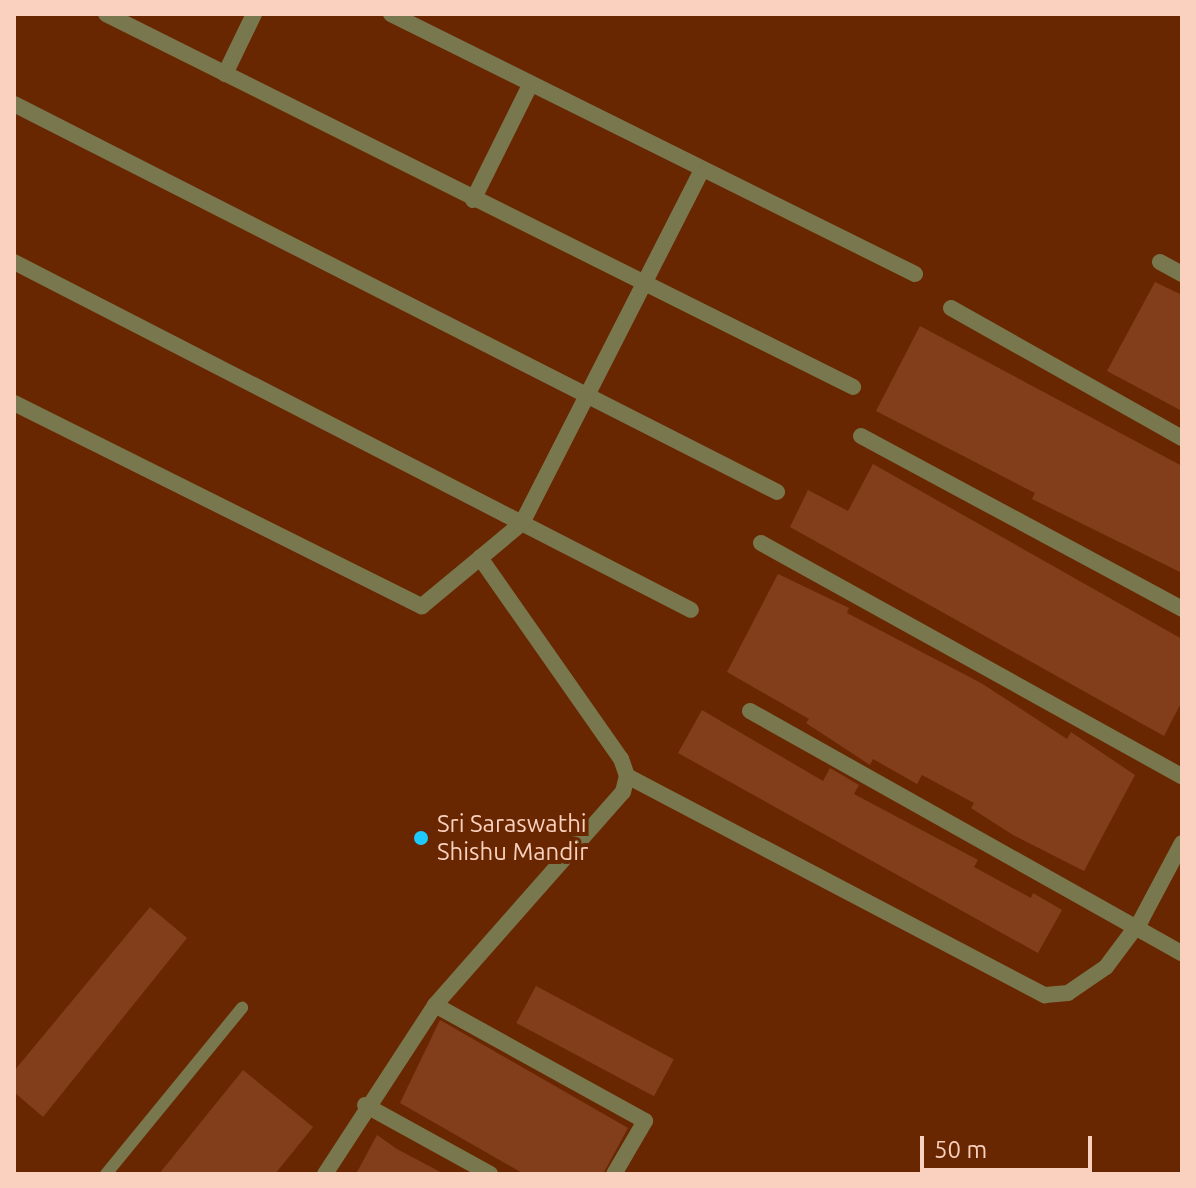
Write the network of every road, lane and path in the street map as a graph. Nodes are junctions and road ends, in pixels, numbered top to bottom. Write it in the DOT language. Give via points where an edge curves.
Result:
graph roads {
  1 [pos="106,14"];
  2 [pos="254,14"];
  3 [pos="391,14"];
  4 [pos="225,74"];
  5 [pos="530,85"];
  6 [pos="14,104"];
  7 [pos="701,171"];
  8 [pos="473,200"];
  9 [pos="14,262"];
  10 [pos="1160,262"];
  11 [pos="915,274"];
  12 [pos="1182,274"];
  13 [pos="644,286"];
  14 [pos="951,308"];
  15 [pos="853,387"];
  16 [pos="588,398"];
  17 [pos="14,403"];
  18 [pos="861,436"];
  19 [pos="1182,438"];
  20 [pos="777,492"];
  21 [pos="522,523"];
  22 [pos="761,543"];
  23 [pos="480,558"];
  24 [pos="1182,609"];
  25 [pos="691,610"];
  26 [pos="750,711"];
  27 [pos="627,776"];
  28 [pos="1182,776"];
  29 [pos="1182,843"];
  30 [pos="1136,927"];
  31 [pos="1182,953"];
  32 [pos="435,1005"];
  33 [pos="242,1008"];
  34 [pos="365,1105"];
  35 [pos="106,1174"];
  36 [pos="325,1174"];
  37 [pos="490,1174"];
  38 [pos="614,1174"];
  1 -- 4 [label="street"];
  2 -- 4 [label="street"];
  3 -- 5 [label="street"];
  4 -- 8 [label="street"];
  5 -- 7 [label="street"];
  5 -- 8 [label="street"];
  6 -- 16 [label="street"];
  7 -- 11 [label="street"];
  7 -- 13 [label="street"];
  8 -- 13 [label="street"];
  9 -- 21 [label="street"];
  10 -- 12 [label="street"];
  13 -- 15 [label="street"];
  13 -- 16 [label="street"];
  14 -- 19 [label="street"];
  16 -- 20 [label="street"];
  16 -- 21 [label="street"];
  17 -- 23 [label="street" via="422,606"];
  18 -- 24 [label="street"];
  21 -- 23 [label="street"];
  21 -- 25 [label="street"];
  22 -- 28 [label="street"];
  23 -- 27 [label="street"];
  26 -- 30 [label="street"];
  27 -- 30 [label="street" via="1045,995 1088,983"];
  27 -- 32 [label="street" via="623,792"];
  29 -- 30 [label="street"];
  30 -- 31 [label="street"];
  32 -- 34 [label="street"];
  32 -- 38 [label="street" via="645,1121"];
  33 -- 35 [label="lane"];
  34 -- 36 [label="street"];
  34 -- 37 [label="street"];
}
